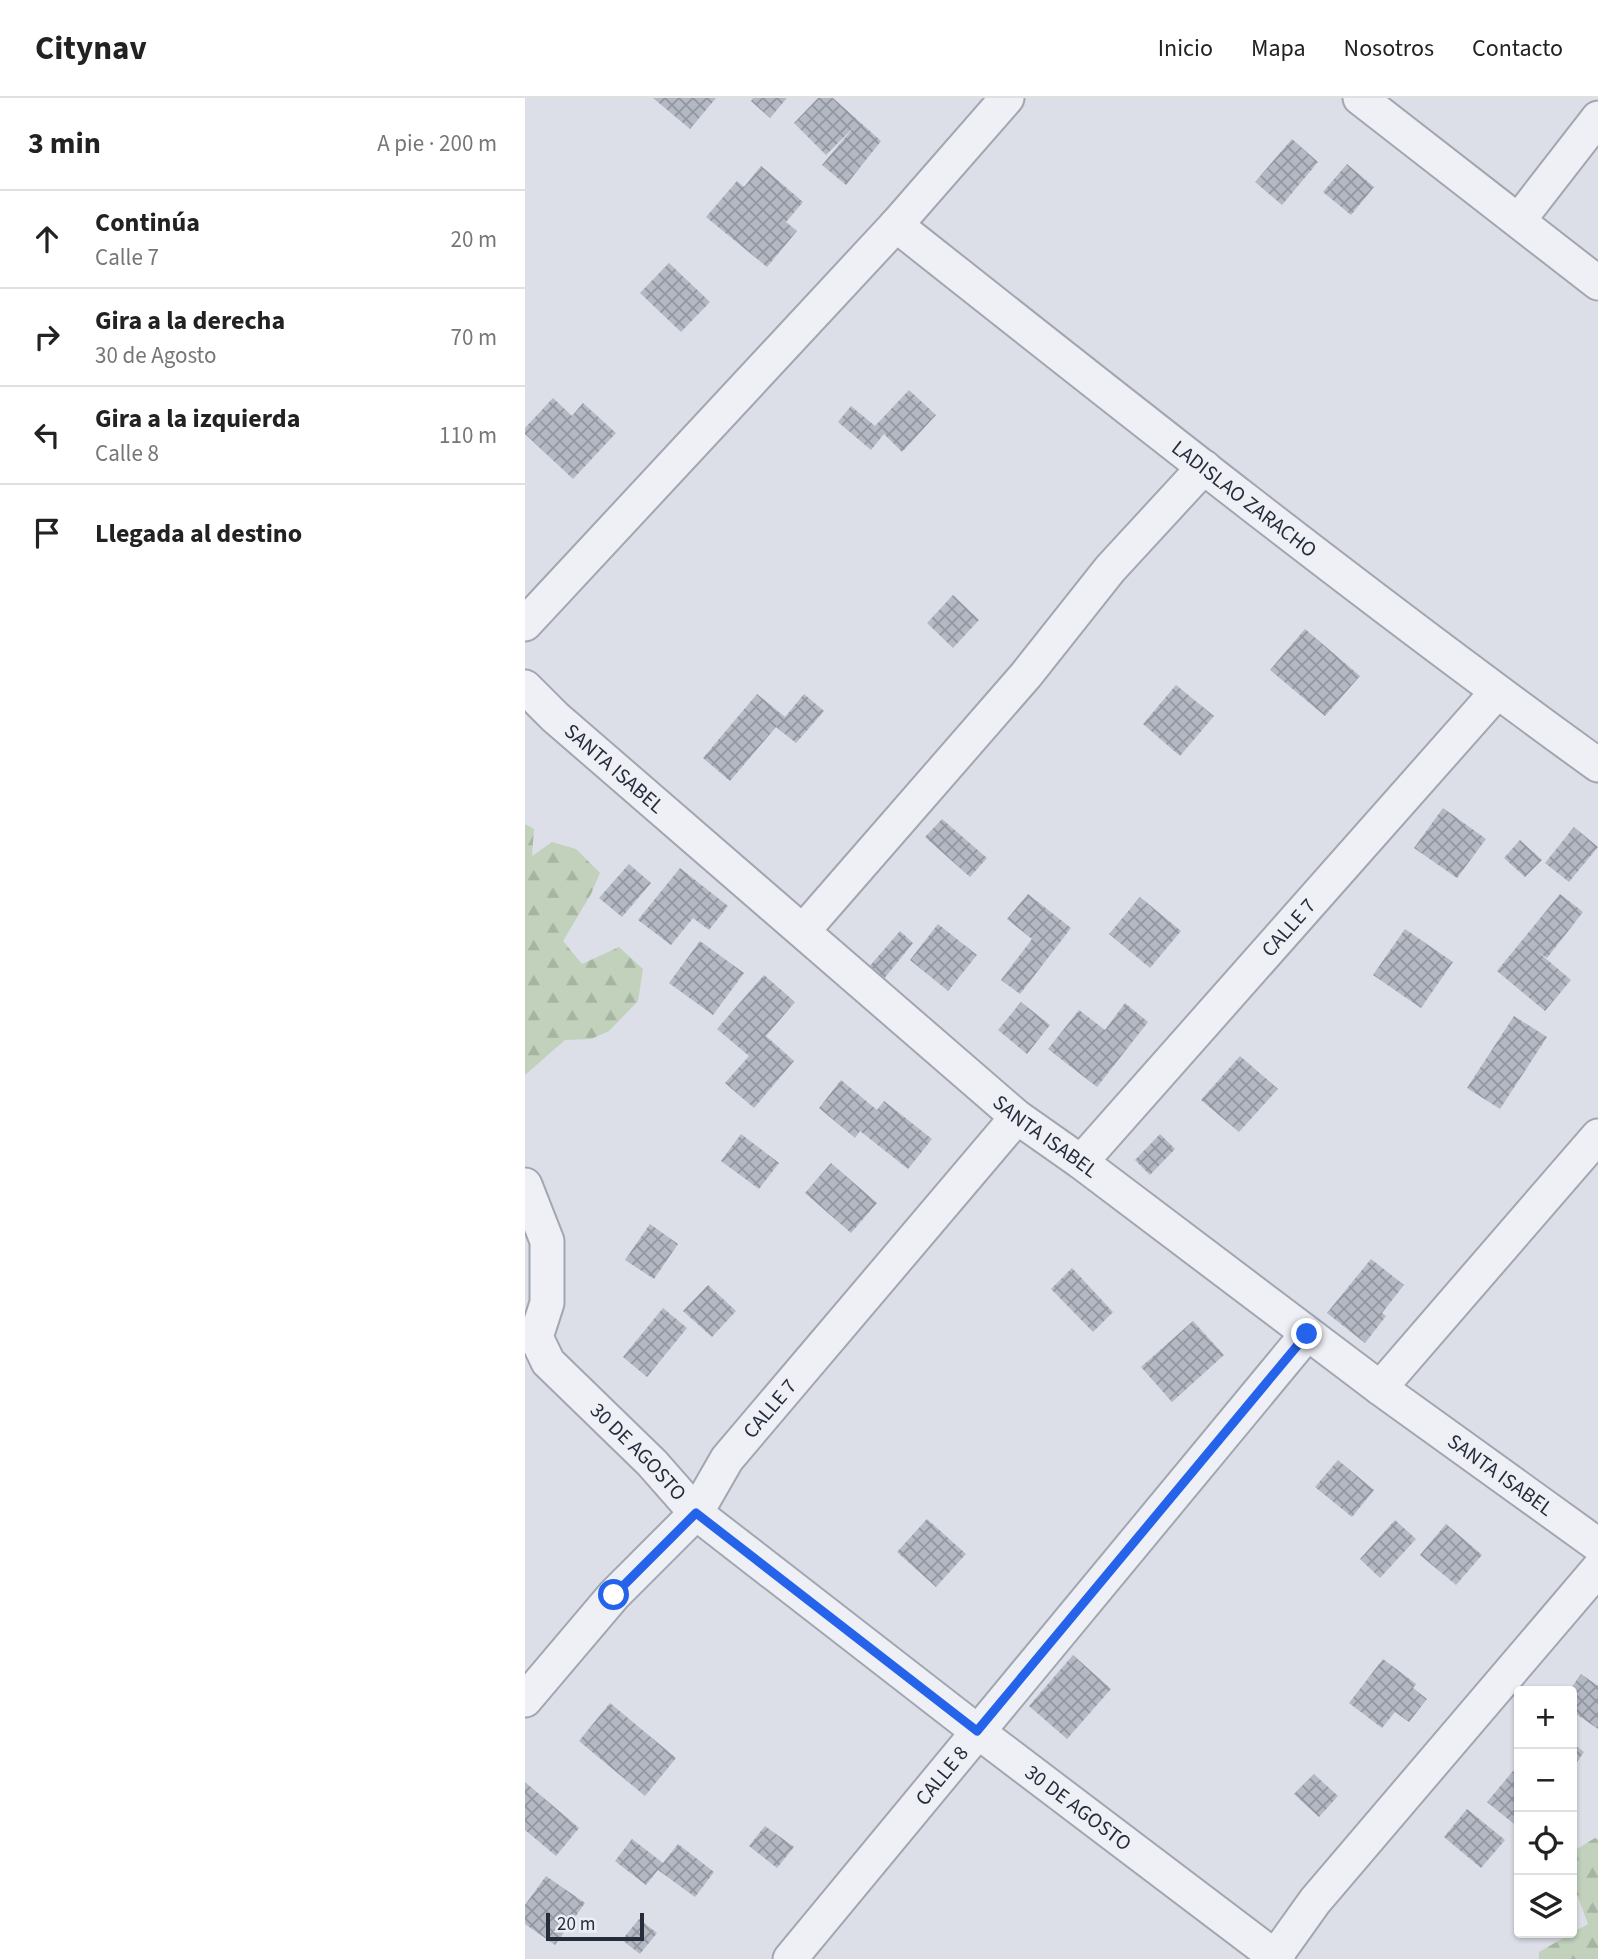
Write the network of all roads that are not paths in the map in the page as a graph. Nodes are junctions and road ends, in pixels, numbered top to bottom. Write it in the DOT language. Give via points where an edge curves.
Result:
graph roads {
  1 [pos="1007,98"];
  2 [pos="1360,98"];
  3 [pos="1598,118"];
  4 [pos="1519,220"];
  5 [pos="895,225"];
  6 [pos="1598,283"];
  7 [pos="1205,467"];
  8 [pos="525,624"];
  9 [pos="525,687"];
  10 [pos="1497,692"];
  11 [pos="1598,765"];
  12 [pos="803,931"];
  13 [pos="1017,1116"];
  14 [pos="1598,1136"];
  15 [pos="1081,1162"];
  16 [pos="525,1185"];
  17 [pos="1307,1334"];
  18 [pos="1380,1388"];
  19 [pos="696,1513"];
  20 [pos="1598,1545"];
  21 [pos="1598,1569"];
  22 [pos="525,1700"];
  23 [pos="977,1731"];
  24 [pos="1276,1958"];
  25 [pos="790,1959"];
  1 -- 5 [label="street"];
  2 -- 4 [label="street"];
  3 -- 4 [label="street"];
  4 -- 6 [label="street"];
  5 -- 7 [label="street, LADISLAO ZARACHO"];
  5 -- 8 [label="street"];
  7 -- 10 [label="street, LADISLAO ZARACHO"];
  7 -- 12 [label="street" via="1110,569 1026,675"];
  9 -- 12 [label="street, SANTA ISABEL"];
  10 -- 11 [label="street, LADISLAO ZARACHO"];
  10 -- 15 [label="street, CALLE 7"];
  12 -- 13 [label="street, SANTA ISABEL"];
  13 -- 15 [label="street, SANTA ISABEL"];
  13 -- 19 [label="street, CALLE 7" via="727,1458"];
  14 -- 18 [label="street"];
  15 -- 17 [label="street, SANTA ISABEL"];
  16 -- 19 [label="street, 30 DE AGOSTO" via="547,1241 547,1303 536,1337 548,1362"];
  17 -- 18 [label="street, SANTA ISABEL"];
  17 -- 23 [label="street, CALLE 8"];
  18 -- 20 [label="street, SANTA ISABEL"];
  19 -- 22 [label="street, CALLE 7" via="614,1595"];
  19 -- 23 [label="street, 30 DE AGOSTO"];
  21 -- 24 [label="street" via="1315,1901"];
  23 -- 24 [label="street, 30 DE AGOSTO"];
  23 -- 25 [label="street, CALLE 8"];
}
